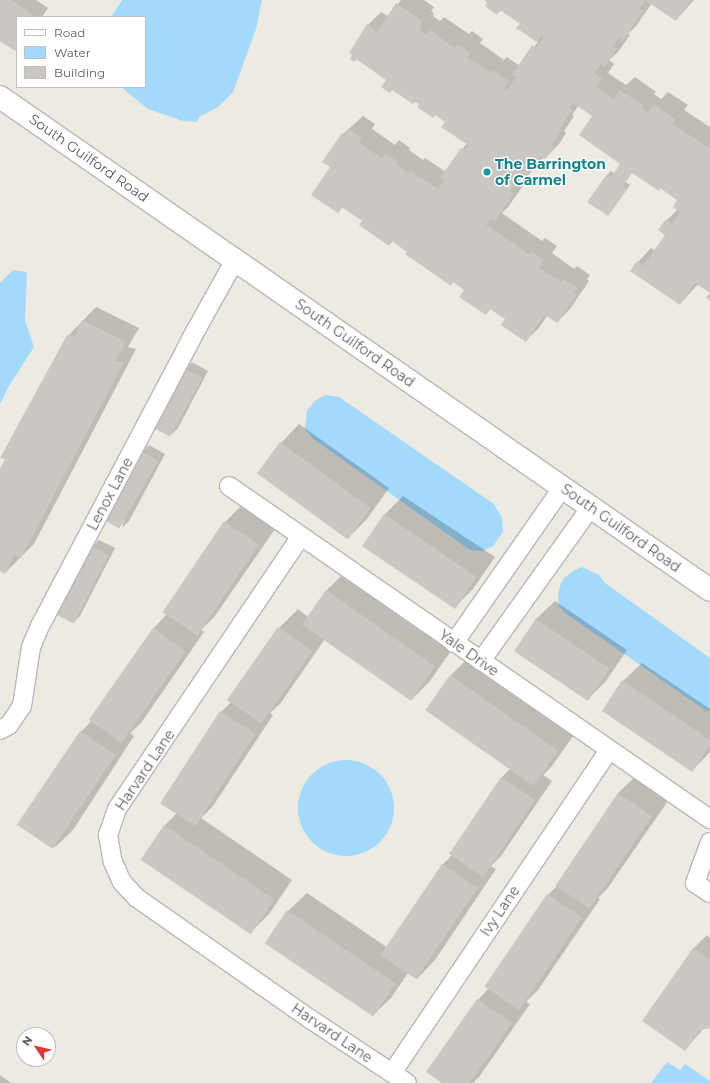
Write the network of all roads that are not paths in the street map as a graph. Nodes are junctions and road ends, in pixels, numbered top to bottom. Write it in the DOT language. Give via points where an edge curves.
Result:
graph roads {
  1 [pos="0,96"];
  2 [pos="235,260"];
  3 [pos="229,486"];
  4 [pos="562,487"];
  5 [pos="591,507"];
  6 [pos="302,536"];
  7 [pos="710,590"];
  8 [pos="454,643"];
  9 [pos="481,661"];
  10 [pos="0,730"];
  11 [pos="609,750"];
  12 [pos="710,819"];
  13 [pos="710,842"];
  14 [pos="710,893"];
  15 [pos="392,1073"];
  16 [pos="407,1083"];
  1 -- 2 [label="main road, South Guilford Road"];
  2 -- 4 [label="main road, South Guilford Road"];
  2 -- 10 [label="street, Lenox Lane" via="41,624 31,647 22,706 9,724"];
  3 -- 6 [label="street, Yale Drive"];
  4 -- 5 [label="main road, South Guilford Road"];
  4 -- 8 [label="street"];
  5 -- 7 [label="main road, South Guilford Road"];
  5 -- 9 [label="street"];
  6 -- 8 [label="street, Yale Drive"];
  6 -- 15 [label="street, Harvard Lane" via="117,809 108,835 113,862 122,882 137,898"];
  8 -- 9 [label="street, Yale Drive"];
  9 -- 11 [label="street, Yale Drive"];
  11 -- 12 [label="street, Yale Drive"];
  11 -- 15 [label="street, Ivy Lane"];
  13 -- 14 [label="street" via="695,883"];
  15 -- 16 [label="street, Harvard Lane"];
}
